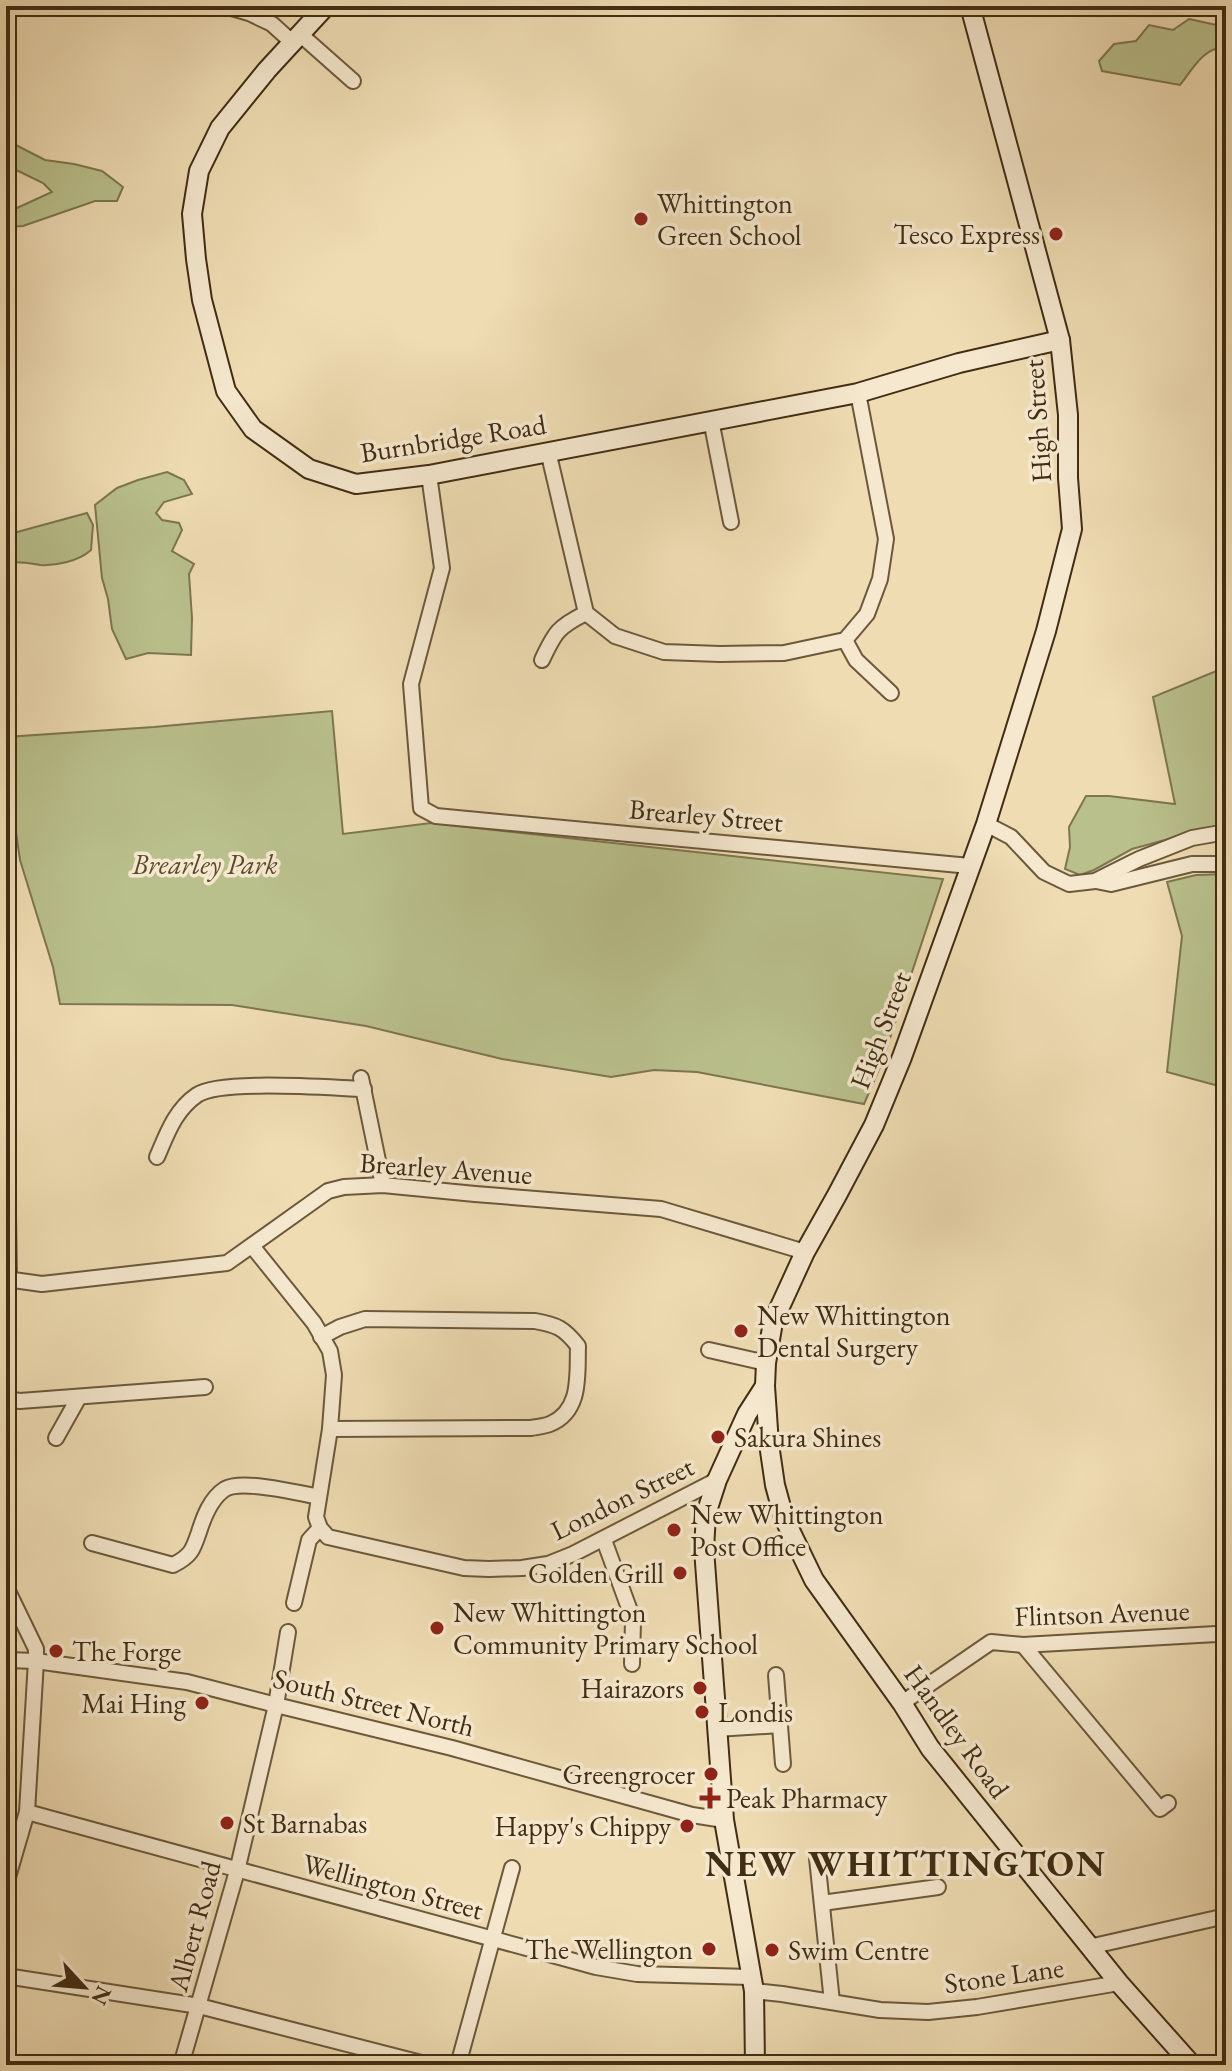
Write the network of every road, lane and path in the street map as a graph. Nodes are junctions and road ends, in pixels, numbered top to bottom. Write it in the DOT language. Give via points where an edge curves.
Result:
graph roads {
  1 [pos="225,6"];
  2 [pos="326,6"];
  3 [pos="970,6"];
  4 [pos="297,39"];
  5 [pos="353,81"];
  6 [pos="1060,340"];
  7 [pos="858,393"];
  8 [pos="711,420"];
  9 [pos="548,451"];
  10 [pos="429,475"];
  11 [pos="731,522"];
  12 [pos="586,613"];
  13 [pos="845,640"];
  14 [pos="542,660"];
  15 [pos="891,693"];
  16 [pos="986,824"];
  17 [pos="1226,832"];
  18 [pos="1226,864"];
  19 [pos="970,866"];
  20 [pos="1095,881"];
  21 [pos="6,1084"];
  22 [pos="157,1157"];
  23 [pos="383,1185"];
  24 [pos="252,1246"];
  25 [pos="805,1252"];
  26 [pos="8,1280"];
  27 [pos="321,1337"];
  28 [pos="709,1350"];
  29 [pos="766,1363"];
  30 [pos="765,1386"];
  31 [pos="205,1387"];
  32 [pos="79,1397"];
  33 [pos="6,1399"];
  34 [pos="330,1429"];
  35 [pos="56,1438"];
  36 [pos="717,1480"];
  37 [pos="319,1497"];
  38 [pos="320,1528"];
  39 [pos="604,1540"];
  40 [pos="92,1543"];
  41 [pos="6,1587"];
  42 [pos="294,1603"];
  43 [pos="288,1632"];
  44 [pos="1226,1637"];
  45 [pos="1023,1645"];
  46 [pos="6,1660"];
  47 [pos="36,1661"];
  48 [pos="632,1664"];
  49 [pos="776,1675"];
  50 [pos="902,1703"];
  51 [pos="276,1705"];
  52 [pos="780,1725"];
  53 [pos="716,1729"];
  54 [pos="783,1764"];
  55 [pos="1168,1803"];
  56 [pos="27,1812"];
  57 [pos="724,1820"];
  58 [pos="817,1858"];
  59 [pos="512,1868"];
  60 [pos="237,1871"];
  61 [pos="6,1884"];
  62 [pos="938,1887"];
  63 [pos="822,1903"];
  64 [pos="1226,1916"];
  65 [pos="493,1939"];
  66 [pos="1089,1947"];
  67 [pos="6,1976"];
  68 [pos="1119,1983"];
  69 [pos="753,1984"];
  70 [pos="832,2002"];
  71 [pos="199,2006"];
  72 [pos="181,2065"];
  73 [pos="429,2065"];
  74 [pos="458,2065"];
  75 [pos="755,2065"];
  76 [pos="1192,2065"];
  1 -- 4 [label="street"];
  2 -- 4 [label="main road, Burnbridge Road"];
  3 -- 6 [label="main road, High Street"];
  4 -- 5 [label="street"];
  4 -- 10 [label="main road, Burnbridge Road" via="220,128 199,171 192,214 196,259 226,391 253,429 309,469 356,484"];
  6 -- 7 [label="main road, Burnbridge Road"];
  6 -- 16 [label="main road, High Street" via="1072,529"];
  7 -- 8 [label="main road, Burnbridge Road"];
  7 -- 13 [label="street" via="886,539 880,579 867,614"];
  8 -- 9 [label="main road, Burnbridge Road"];
  8 -- 11 [label="street"];
  9 -- 10 [label="main road, Burnbridge Road"];
  9 -- 12 [label="street"];
  10 -- 19 [label="street, Brearley Street" via="442,568 411,684 421,808 436,816"];
  12 -- 13 [label="street" via="615,636 664,652 784,653"];
  12 -- 14 [label="street" via="554,634"];
  13 -- 15 [label="street" via="856,660"];
  16 -- 19 [label="main road, High Street"];
  16 -- 20 [label="street" via="1011,837 1044,872 1069,884"];
  17 -- 20 [label="street" via="1192,838"];
  18 -- 20 [label="street" via="1192,864 1111,884"];
  19 -- 25 [label="main road, High Street" via="874,1125"];
  21 -- 26 [label="street"];
  22 -- 23 [label="street" via="174,1118 198,1093 229,1086 363,1084"];
  23 -- 24 [label="street, Brearley Avenue" via="328,1191"];
  23 -- 25 [label="street, Brearley Avenue" via="661,1209"];
  24 -- 26 [label="street, Brearley Avenue" via="227,1263 42,1284"];
  24 -- 27 [label="street"];
  25 -- 29 [label="main road, High Street" via="773,1322"];
  27 -- 34 [label="street" via="334,1375"];
  27 -- 34 [label="street" via="365,1319 535,1321 555,1324 578,1346 576,1393 568,1411 551,1424"];
  28 -- 29 [label="street"];
  29 -- 30 [label="main road, High Street"];
  30 -- 36 [label="main road, High Street"];
  30 -- 50 [label="main road, Handley Road" via="773,1471 784,1518 814,1580"];
  31 -- 32 [label="street"];
  32 -- 33 [label="street"];
  32 -- 35 [label="street"];
  34 -- 37 [label="street"];
  36 -- 39 [label="street, London Street"];
  36 -- 53 [label="main road, High Street" via="706,1514 704,1549"];
  37 -- 38 [label="street"];
  37 -- 40 [label="street" via="247,1485 227,1488 204,1516 188,1558 173,1565"];
  38 -- 39 [label="street, London Street" via="328,1537 464,1568 548,1564"];
  38 -- 42 [label="street" via="309,1540"];
  39 -- 48 [label="street" via="633,1619"];
  41 -- 47 [label="street" via="36,1649"];
  43 -- 51 [label="street, Albert Road"];
  44 -- 45 [label="street, Flintson Avenue"];
  45 -- 50 [label="street, Flintson Avenue" via="991,1642"];
  45 -- 55 [label="street" via="1160,1809"];
  46 -- 47 [label="street, South Street North"];
  47 -- 51 [label="street, South Street North" via="187,1682"];
  47 -- 56 [label="street"];
  49 -- 52 [label="street"];
  50 -- 66 [label="main road, Handley Road" via="930,1748"];
  51 -- 57 [label="street, South Street North"];
  51 -- 60 [label="street, Albert Road"];
  52 -- 53 [label="street"];
  52 -- 54 [label="street"];
  53 -- 57 [label="main road, High Street"];
  56 -- 60 [label="street, Wellington Street"];
  56 -- 61 [label="street"];
  57 -- 69 [label="main road, High Street"];
  58 -- 63 [label="street"];
  59 -- 65 [label="street"];
  60 -- 65 [label="street, Wellington Street"];
  60 -- 71 [label="street, Albert Road"];
  62 -- 63 [label="street"];
  63 -- 70 [label="street"];
  64 -- 66 [label="street"];
  65 -- 69 [label="street, Wellington Street" via="596,1967"];
  65 -- 74 [label="street"];
  66 -- 68 [label="main road, Handley Road"];
  67 -- 71 [label="street"];
  68 -- 70 [label="street, Stone Lane" via="928,2012"];
  68 -- 76 [label="main road, Handley Road"];
  69 -- 70 [label="street, Stone Lane"];
  69 -- 75 [label="main road, High Street"];
  71 -- 72 [label="street, Albert Road"];
  71 -- 73 [label="street"];
}
